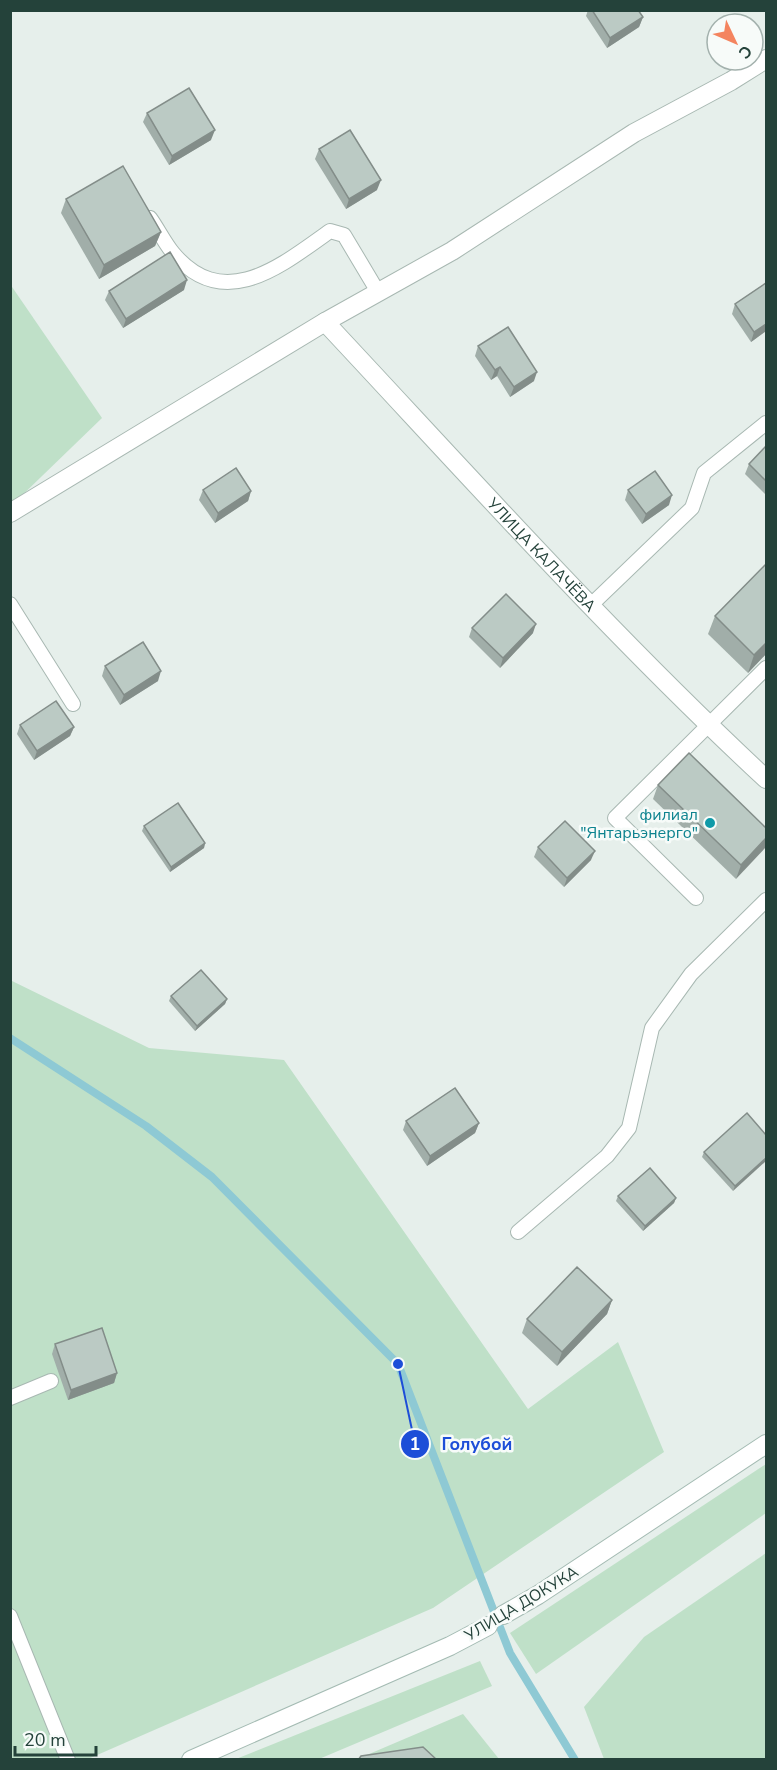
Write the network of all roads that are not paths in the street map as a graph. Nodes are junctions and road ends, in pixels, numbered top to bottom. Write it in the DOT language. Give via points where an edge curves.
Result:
graph roads {
  1 [pos="766,59"];
  2 [pos="144,208"];
  3 [pos="378,292"];
  4 [pos="325,322"];
  5 [pos="766,423"];
  6 [pos="10,513"];
  7 [pos="10,604"];
  8 [pos="591,605"];
  9 [pos="766,668"];
  10 [pos="73,704"];
  11 [pos="708,725"];
  12 [pos="766,779"];
  13 [pos="696,898"];
  14 [pos="766,900"];
  15 [pos="518,1232"];
  16 [pos="51,1381"];
  17 [pos="10,1398"];
  18 [pos="766,1444"];
  19 [pos="10,1616"];
  20 [pos="68,1760"];
  21 [pos="191,1760"];
  1 -- 3 [label="street" via="634,133 452,250"];
  2 -- 3 [label="lane" via="173,253 194,272 221,283 249,280 288,260 330,231 344,235"];
  3 -- 4 [label="street"];
  4 -- 6 [label="street"];
  4 -- 8 [label="street, УЛИЦА КАЛАЧЁВА"];
  5 -- 8 [label="lane" via="704,472 692,508"];
  7 -- 10 [label="lane"];
  8 -- 11 [label="street, УЛИЦА КАЛАЧЁВА"];
  9 -- 11 [label="lane"];
  11 -- 12 [label="street, УЛИЦА КАЛАЧЁВА"];
  11 -- 13 [label="lane" via="615,818"];
  14 -- 15 [label="lane" via="691,974 652,1028 629,1128 607,1156"];
  16 -- 17 [label="lane"];
  18 -- 21 [label="street, УЛИЦА ДОКУКА" via="488,1626"];
  19 -- 20 [label="lane"];
}
